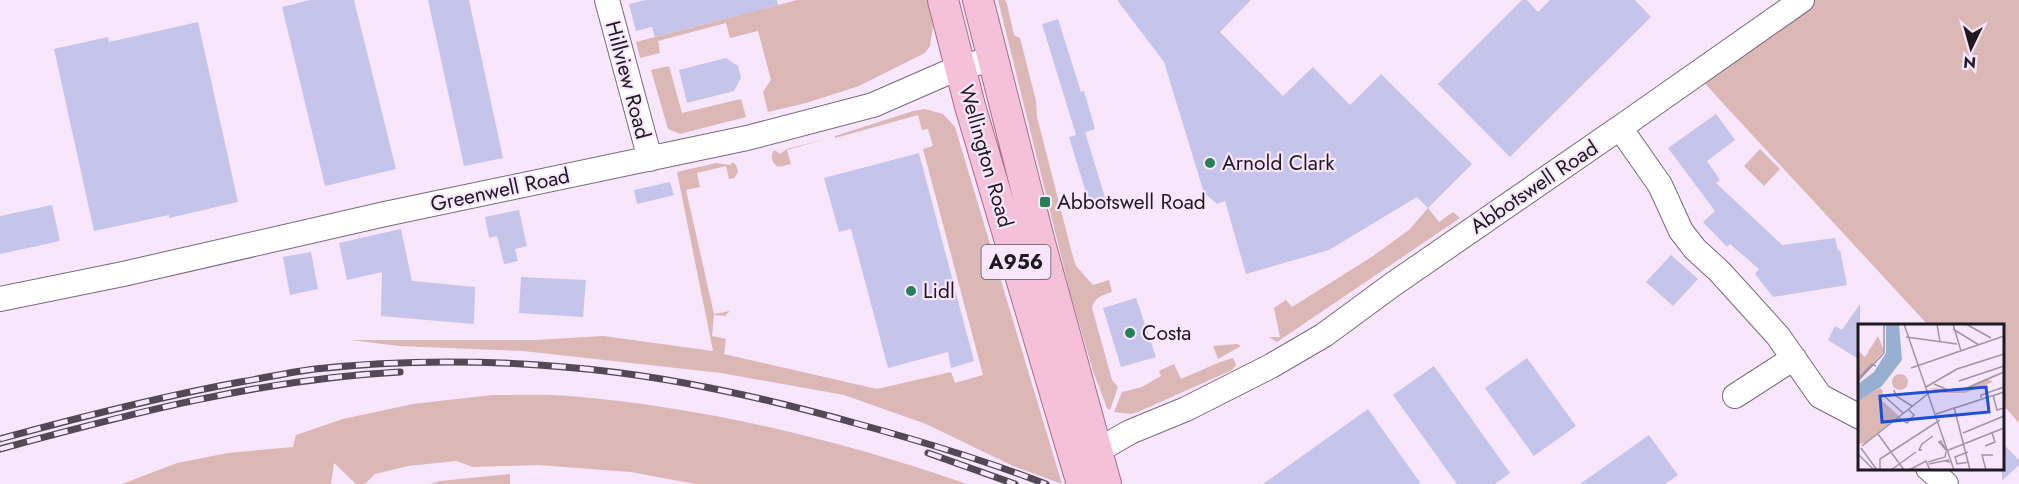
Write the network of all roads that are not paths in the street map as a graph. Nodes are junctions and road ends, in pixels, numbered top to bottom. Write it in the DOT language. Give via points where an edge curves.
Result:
graph roads {
  1 [pos="607,0"];
  2 [pos="943,0"];
  3 [pos="978,0"];
  4 [pos="1802,0"];
  5 [pos="993,58"];
  6 [pos="961,68"];
  7 [pos="1620,128"];
  8 [pos="650,159"];
  9 [pos="0,299"];
  10 [pos="1794,357"];
  11 [pos="1735,396"];
  12 [pos="1858,416"];
  13 [pos="1929,469"];
  14 [pos="1090,471"];
  15 [pos="1946,484"];
  1 -- 8 [label="street, Hillview Road"];
  2 -- 6 [label="main road, Wellington Road / A956"];
  3 -- 5 [label="main road, Wellington Road / A956"];
  4 -- 7 [label="street, Abbotswell Road"];
  5 -- 6 [label="street, Greenwell Road"];
  5 -- 14 [label="main road, Wellington Road / A956" via="1040,243"];
  6 -- 8 [label="street, Greenwell Road" via="873,105"];
  6 -- 14 [label="main road, Wellington Road / A956" via="970,106"];
  7 -- 10 [label="street, Abbotswell Road" via="1660,185 1681,231"];
  7 -- 14 [label="street, Abbotswell Road" via="1324,335 1186,409 1130,432"];
  8 -- 9 [label="street, Greenwell Road"];
  10 -- 11 [label="street"];
  10 -- 12 [label="street, Abbotswell Road" via="1820,396"];
  13 -- 15 [label="street"];
}
